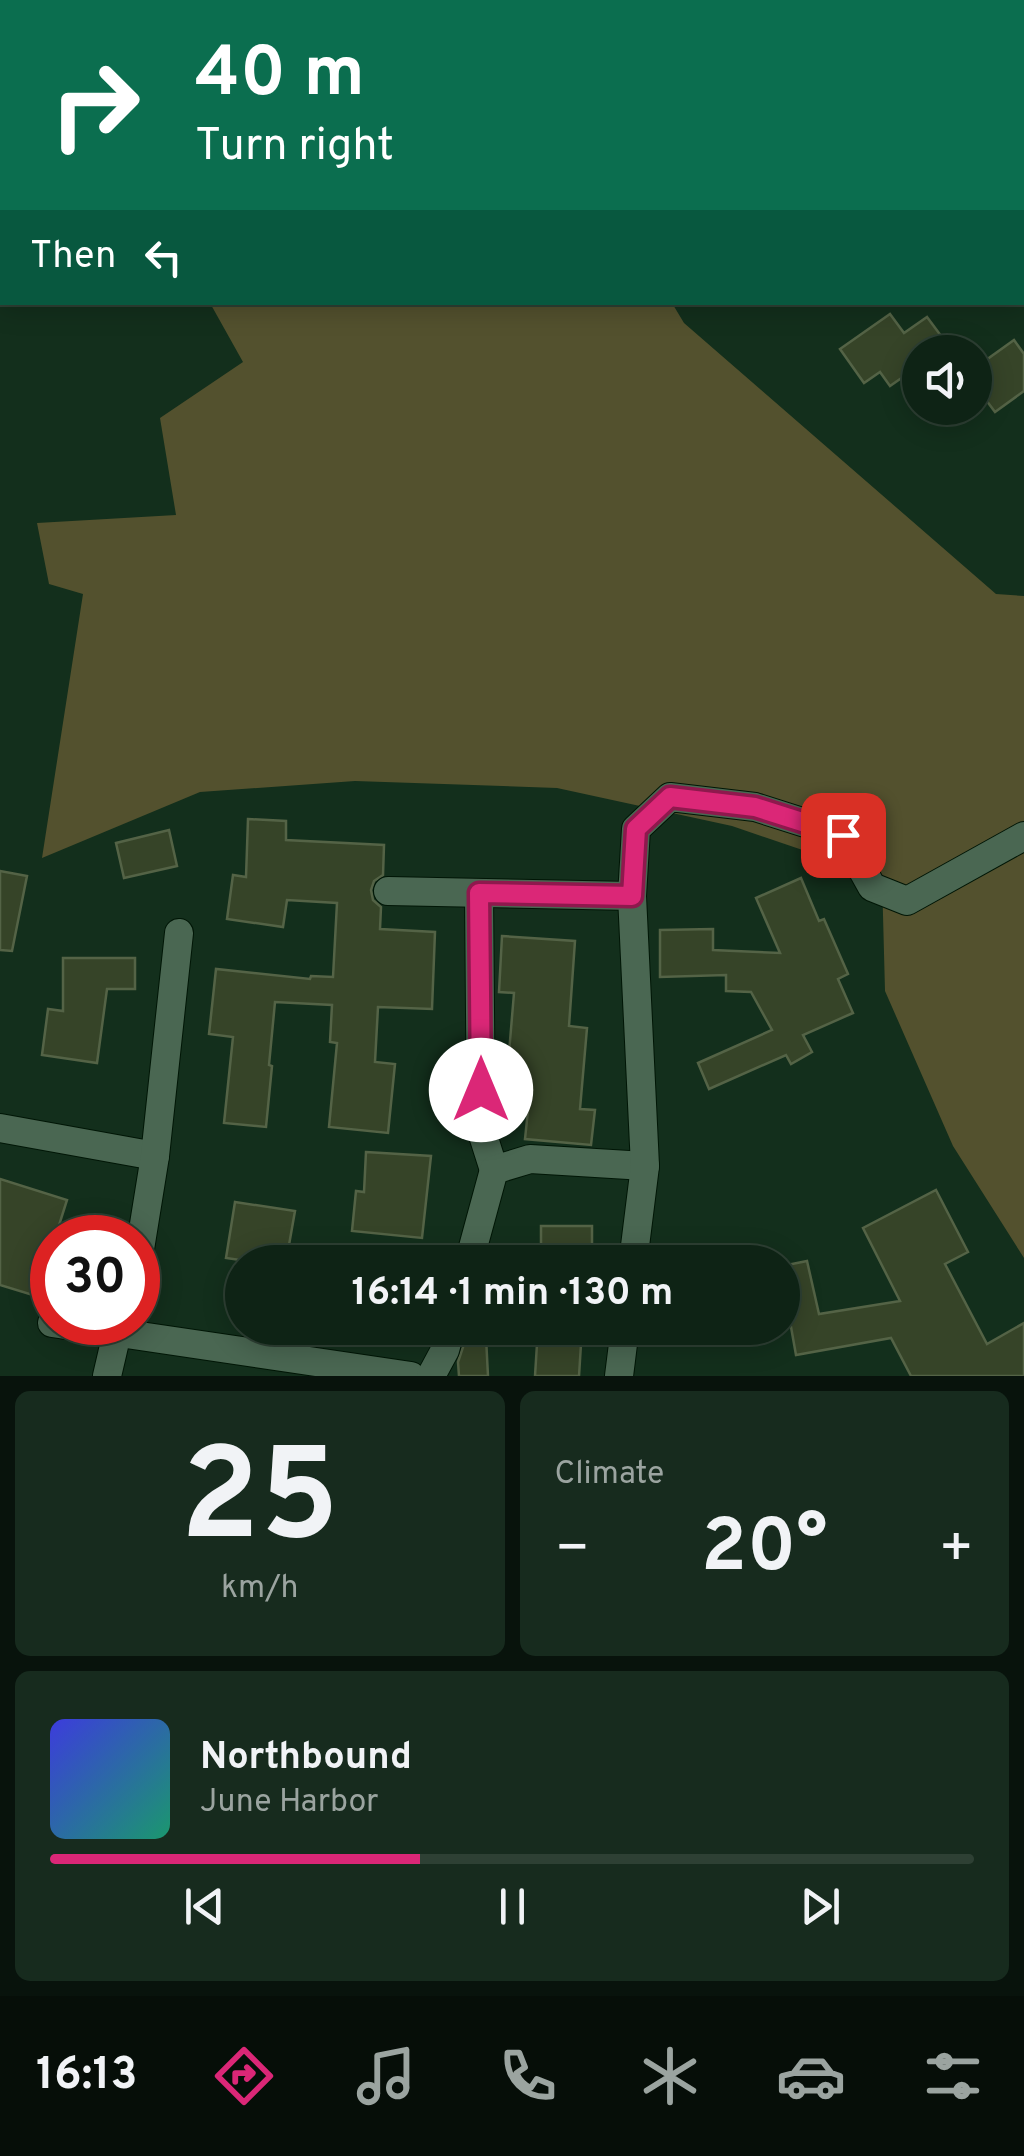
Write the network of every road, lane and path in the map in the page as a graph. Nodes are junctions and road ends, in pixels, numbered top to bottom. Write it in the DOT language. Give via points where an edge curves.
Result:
graph roads {
  1 [pos="1024,836"];
  2 [pos="388,891"];
  3 [pos="479,893"];
  4 [pos="632,896"];
  5 [pos="179,933"];
  6 [pos="0,1128"];
  7 [pos="155,1156"];
  8 [pos="645,1166"];
  9 [pos="494,1170"];
  10 [pos="145,1215"];
  11 [pos="473,1245"];
  12 [pos="635,1245"];
  13 [pos="160,1340"];
  14 [pos="114,1345"];
  15 [pos="446,1345"];
  16 [pos="623,1345"];
  17 [pos="397,1375"];
  18 [pos="107,1376"];
  19 [pos="431,1376"];
  20 [pos="619,1376"];
  1 -- 4 [label="street" via="906,901 872,887 843,835 755,807 670,797 636,829"];
  2 -- 3 [label="street"];
  3 -- 4 [label="street"];
  3 -- 9 [label="street" via="481,1130"];
  4 -- 8 [label="street"];
  5 -- 7 [label="street"];
  6 -- 7 [label="street"];
  7 -- 10 [label="street"];
  8 -- 9 [label="street" via="530,1160"];
  8 -- 12 [label="street"];
  9 -- 11 [label="street"];
  13 -- 17 [label="street"];
  14 -- 18 [label="street"];
  15 -- 19 [label="street"];
  16 -- 20 [label="street"];
}
